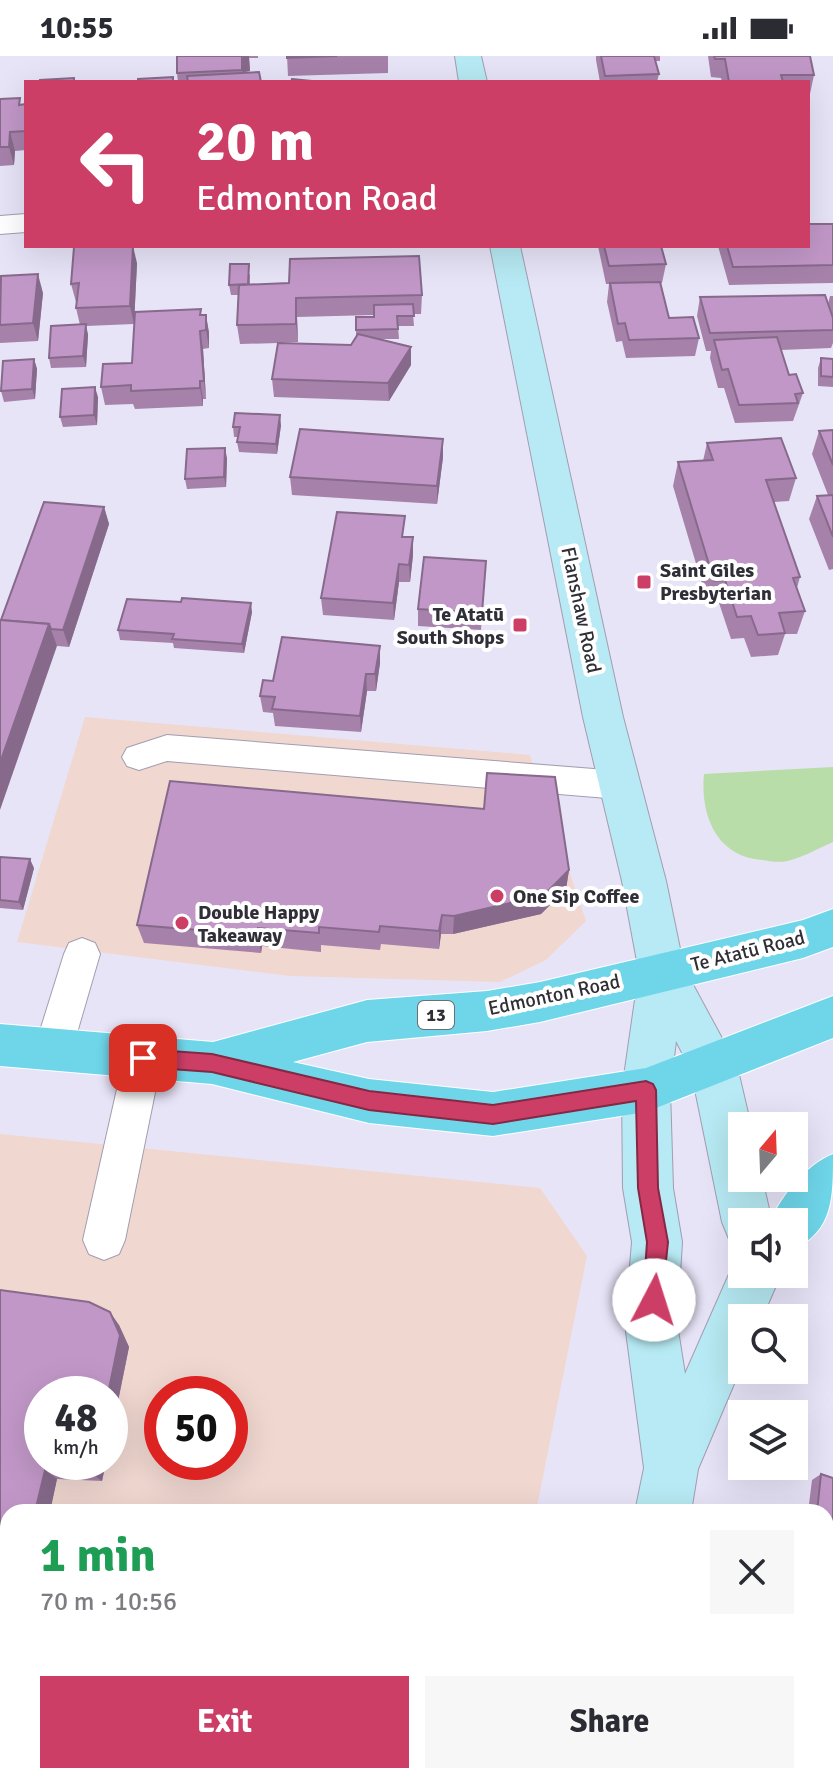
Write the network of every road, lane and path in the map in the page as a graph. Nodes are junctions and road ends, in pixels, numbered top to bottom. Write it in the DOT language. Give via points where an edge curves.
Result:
graph roads {
  1 [pos="468,56"];
  2 [pos="473,80"];
  3 [pos="24,223"];
  4 [pos="0,225"];
  5 [pos="505,248"];
  6 [pos="139,757"];
  7 [pos="619,785"];
  8 [pos="833,928"];
  9 [pos="82,954"];
  10 [pos="662,972"];
  11 [pos="833,1017"];
  12 [pos="0,1045"];
  13 [pos="53,1050"];
  14 [pos="143,1058"];
  15 [pos="212,1063"];
  16 [pos="714,1066"];
  17 [pos="646,1090"];
  18 [pos="833,1178"];
  19 [pos="744,1208"];
  20 [pos="808,1208"];
  21 [pos="104,1240"];
  22 [pos="749,1288"];
  23 [pos="667,1490"];
  1 -- 2 [label="street"];
  3 -- 4 [label="street"];
  5 -- 7 [label="street, Flanshaw Road"];
  6 -- 7 [label="lane" via="167,748"];
  7 -- 10 [label="street, Flanshaw Road"];
  8 -- 10 [label="main road, Te Atatū Road / 13"];
  9 -- 13 [label="lane"];
  10 -- 15 [label="main road, Edmonton Road / 13" via="487,1011 367,1021"];
  10 -- 16 [label="street"];
  10 -- 17 [label="street"];
  11 -- 16 [label="main road, 13"];
  12 -- 13 [label="main road, Edmonton Road / 13"];
  13 -- 14 [label="main road, Edmonton Road / 13"];
  14 -- 15 [label="main road, Edmonton Road / 13"];
  14 -- 21 [label="lane"];
  15 -- 17 [label="main road, Edmonton Road / 13" via="369,1101 493,1114"];
  16 -- 17 [label="main road, 13"];
  16 -- 19 [label="street"];
  17 -- 23 [label="street" via="648,1188 657,1242 651,1324"];
  18 -- 20 [label="main road"];
  22 -- 23 [label="street"];
}
